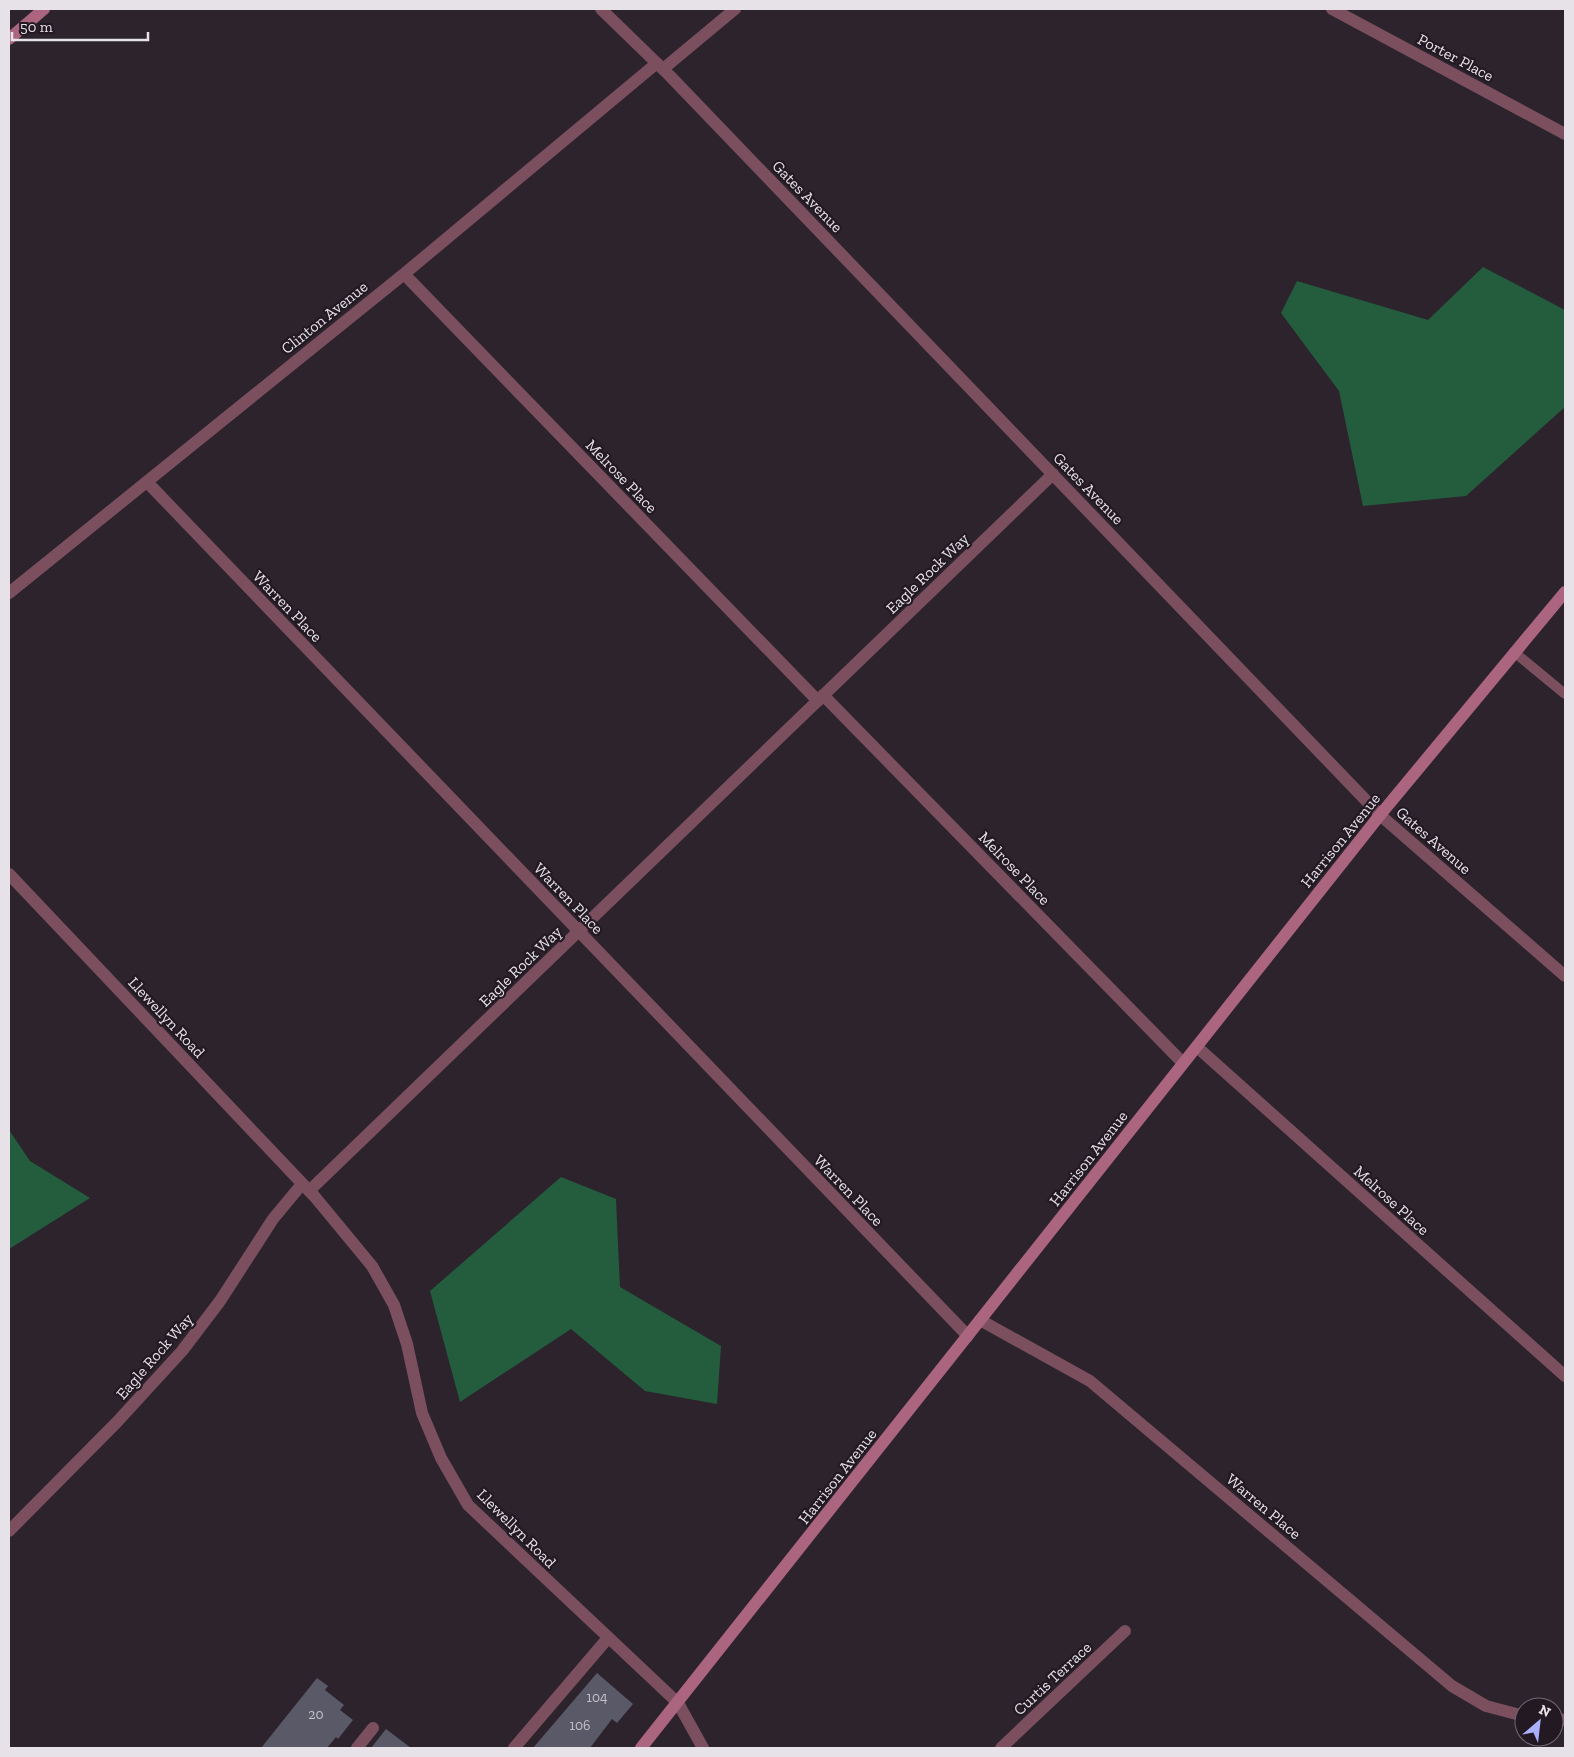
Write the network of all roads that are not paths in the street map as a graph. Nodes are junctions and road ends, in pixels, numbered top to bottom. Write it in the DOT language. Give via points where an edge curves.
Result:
graph roads {
  1 [pos="44,9"];
  2 [pos="601,9"];
  3 [pos="735,9"];
  4 [pos="1332,9"];
  5 [pos="9,39"];
  6 [pos="660,66"];
  7 [pos="1565,134"];
  8 [pos="404,274"];
  9 [pos="1053,474"];
  10 [pos="147,482"];
  11 [pos="1565,592"];
  12 [pos="9,593"];
  13 [pos="1514,652"];
  14 [pos="1565,694"];
  15 [pos="820,698"];
  16 [pos="1380,815"];
  17 [pos="9,874"];
  18 [pos="578,931"];
  19 [pos="1565,976"];
  20 [pos="1196,1047"];
  21 [pos="1183,1064"];
  22 [pos="305,1187"];
  23 [pos="980,1320"];
  24 [pos="968,1336"];
  25 [pos="1565,1376"];
  26 [pos="9,1531"];
  27 [pos="1125,1631"];
  28 [pos="608,1638"];
  29 [pos="678,1703"];
  30 [pos="1514,1713"];
  31 [pos="373,1728"];
  32 [pos="357,1748"];
  33 [pos="514,1748"];
  34 [pos="641,1748"];
  35 [pos="703,1748"];
  36 [pos="1001,1748"];
  1 -- 5 [label="street"];
  2 -- 6 [label="street, Gates Avenue"];
  3 -- 6 [label="street, Clinton Avenue"];
  4 -- 7 [label="street, Porter Place"];
  6 -- 8 [label="street, Clinton Avenue"];
  6 -- 9 [label="street, Gates Avenue"];
  8 -- 10 [label="street, Clinton Avenue"];
  8 -- 15 [label="street, Melrose Place"];
  9 -- 15 [label="street, Eagle Rock Way"];
  9 -- 16 [label="street, Gates Avenue"];
  10 -- 12 [label="street, Clinton Avenue"];
  10 -- 18 [label="street, Warren Place"];
  11 -- 13 [label="street, Harrison Avenue"];
  13 -- 14 [label="lane"];
  13 -- 16 [label="street, Harrison Avenue"];
  15 -- 18 [label="street, Eagle Rock Way"];
  15 -- 21 [label="street, Melrose Place"];
  16 -- 19 [label="street, Gates Avenue"];
  16 -- 20 [label="street, Harrison Avenue"];
  17 -- 22 [label="street, Llewellyn Road"];
  18 -- 22 [label="street, Eagle Rock Way"];
  18 -- 24 [label="street, Warren Place"];
  20 -- 21 [label="street, Harrison Avenue"];
  20 -- 25 [label="street, Melrose Place"];
  21 -- 23 [label="street, Harrison Avenue"];
  22 -- 26 [label="street, Eagle Rock Way" via="273,1219 220,1301 182,1351"];
  22 -- 28 [label="street, Llewellyn Road" via="372,1266 394,1305 407,1344 422,1413 441,1458 468,1505"];
  23 -- 24 [label="street, Harrison Avenue"];
  23 -- 30 [label="street, Warren Place" via="1090,1381 1452,1686 1486,1706"];
  24 -- 29 [label="street, Harrison Avenue"];
  27 -- 36 [label="street, Curtis Terrace"];
  28 -- 29 [label="street, Llewellyn Road"];
  28 -- 33 [label="street"];
  29 -- 34 [label="street, Harrison Avenue"];
  29 -- 35 [label="street, Llewellyn Road"];
  31 -- 32 [label="street"];
}
